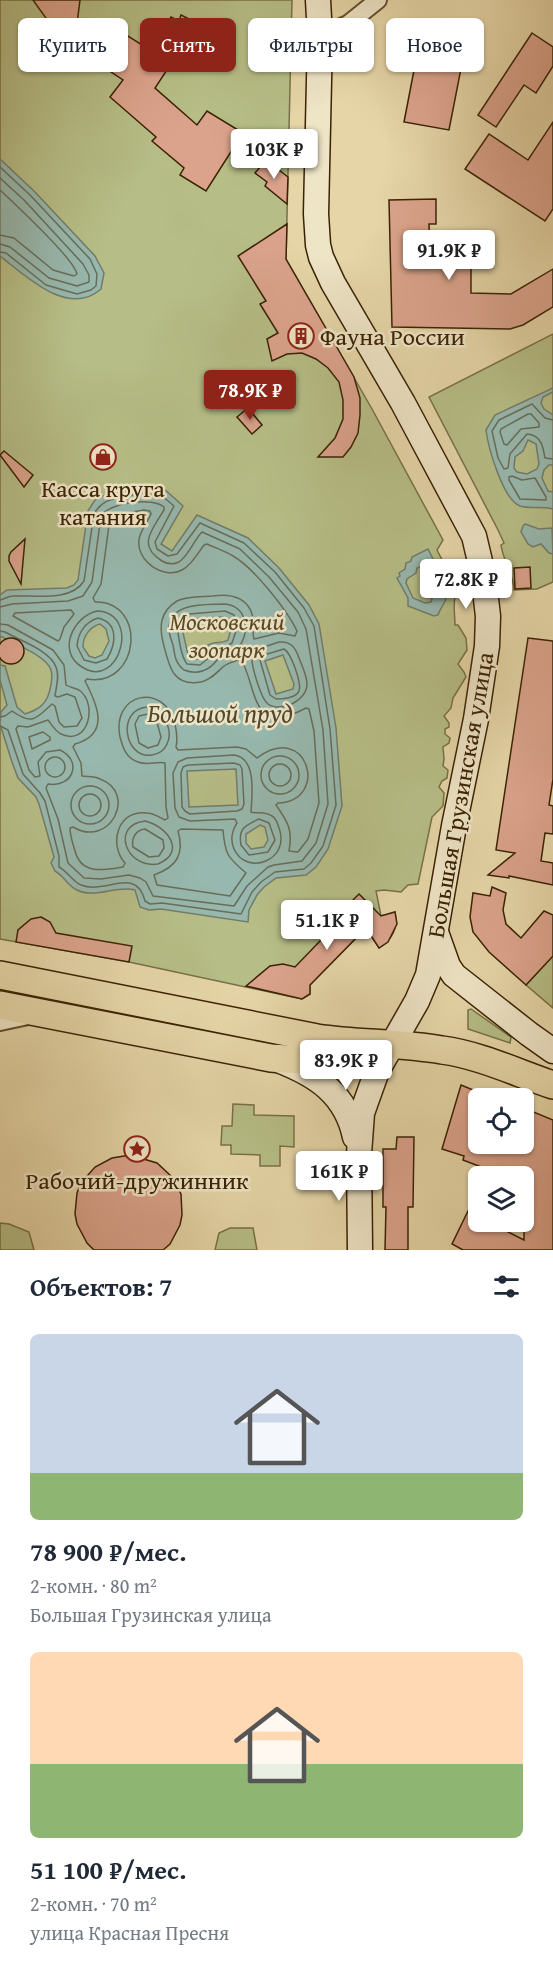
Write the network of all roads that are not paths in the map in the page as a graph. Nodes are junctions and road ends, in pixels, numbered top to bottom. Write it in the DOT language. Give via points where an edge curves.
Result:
graph roads {
  1 [pos="318,0"];
  2 [pos="378,0"];
  3 [pos="319,18"];
  4 [pos="356,18"];
  5 [pos="319,72"];
  6 [pos="436,932"];
  7 [pos="0,975"];
  8 [pos="0,1005"];
  9 [pos="39,1014"];
  10 [pos="0,1022"];
  11 [pos="391,1046"];
  12 [pos="553,1051"];
  13 [pos="271,1058"];
  14 [pos="553,1085"];
  15 [pos="359,1154"];
  16 [pos="360,1250"];
  1 -- 3 [label="main road, Большая Грузинская улица"];
  2 -- 4 [label="street"];
  5 -- 6 [label="main road, Большая Грузинская улица" via="316,214 321,257 474,536 486,595 487,646 478,708"];
  6 -- 11 [label="main road, Большая Грузинская улица" via="423,988"];
  6 -- 12 [label="main road" via="454,975"];
  7 -- 11 [label="main road" via="296,1035"];
  8 -- 9 [label="main road"];
  9 -- 10 [label="street"];
  9 -- 13 [label="main road"];
  11 -- 13 [label="main road" via="352,1059"];
  11 -- 14 [label="main road" via="466,1055"];
  11 -- 15 [label="main road, Большая Грузинская улица" via="364,1101"];
  13 -- 15 [label="main road" via="314,1076 334,1093 348,1113"];
  15 -- 16 [label="main road"];
}
